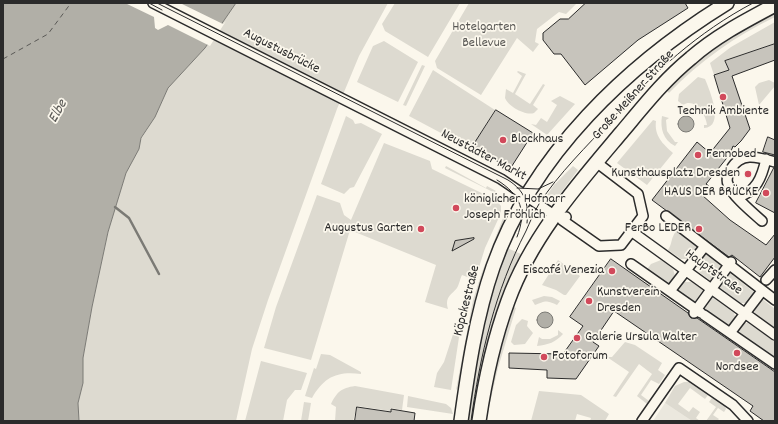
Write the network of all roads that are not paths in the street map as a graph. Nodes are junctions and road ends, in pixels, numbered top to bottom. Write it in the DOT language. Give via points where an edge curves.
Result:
graph roads {
  1 [pos="153,3"];
  2 [pos="727,3"];
  3 [pos="775,5"];
  4 [pos="396,126"];
  5 [pos="770,161"];
  6 [pos="600,168"];
  7 [pos="528,196"];
  8 [pos="737,197"];
  9 [pos="560,216"];
  10 [pos="666,216"];
  11 [pos="762,221"];
  12 [pos="633,232"];
  13 [pos="705,246"];
  14 [pos="631,264"];
  15 [pos="733,267"];
  16 [pos="686,270"];
  17 [pos="775,270"];
  18 [pos="763,286"];
  19 [pos="711,289"];
  20 [pos="670,291"];
  21 [pos="775,300"];
  22 [pos="699,313"];
  23 [pos="745,314"];
  24 [pos="730,333"];
  25 [pos="775,335"];
  26 [pos="775,364"];
  27 [pos="461,421"];
  28 [pos="479,421"];
  29 [pos="642,421"];
  30 [pos="748,421"];
  1 -- 4 [label="street, Augustusbrücke"];
  2 -- 7 [label="main road, Große Meißner Straße" via="673,39 611,92 559,150"];
  3 -- 6 [label="main road, Große Meißner Straße" via="724,32 690,58 659,88"];
  4 -- 7 [label="street, Neustädter Markt" via="501,179"];
  5 -- 8 [label="street" via="758,183 748,193"];
  5 -- 8 [label="street" via="748,156 732,167 727,184"];
  6 -- 9 [label="main road, Große Meißner Straße"];
  6 -- 12 [label="street, Neustädter Markt" via="638,194 643,216"];
  7 -- 9 [label="street, Neustädter Markt"];
  7 -- 27 [label="main road, Köpckestraße" via="492,268 478,318"];
  8 -- 11 [label="street"];
  9 -- 12 [label="street, Neustädter Markt" via="599,246 621,245"];
  9 -- 28 [label="main road" via="523,269 508,300 491,356"];
  10 -- 13 [label="street"];
  12 -- 16 [label="street, Hauptstraße"];
  13 -- 15 [label="street"];
  13 -- 16 [label="street"];
  14 -- 20 [label="street"];
  15 -- 18 [label="street"];
  15 -- 19 [label="street"];
  16 -- 19 [label="street, Hauptstraße"];
  16 -- 20 [label="street"];
  17 -- 18 [label="street"];
  18 -- 21 [label="street"];
  18 -- 23 [label="street"];
  19 -- 22 [label="street"];
  19 -- 23 [label="street, Hauptstraße"];
  20 -- 22 [label="street"];
  22 -- 24 [label="street"];
  23 -- 24 [label="street"];
  23 -- 25 [label="street, Hauptstraße"];
  24 -- 26 [label="street"];
  29 -- 30 [label="street" via="680,368 733,405"];
}
